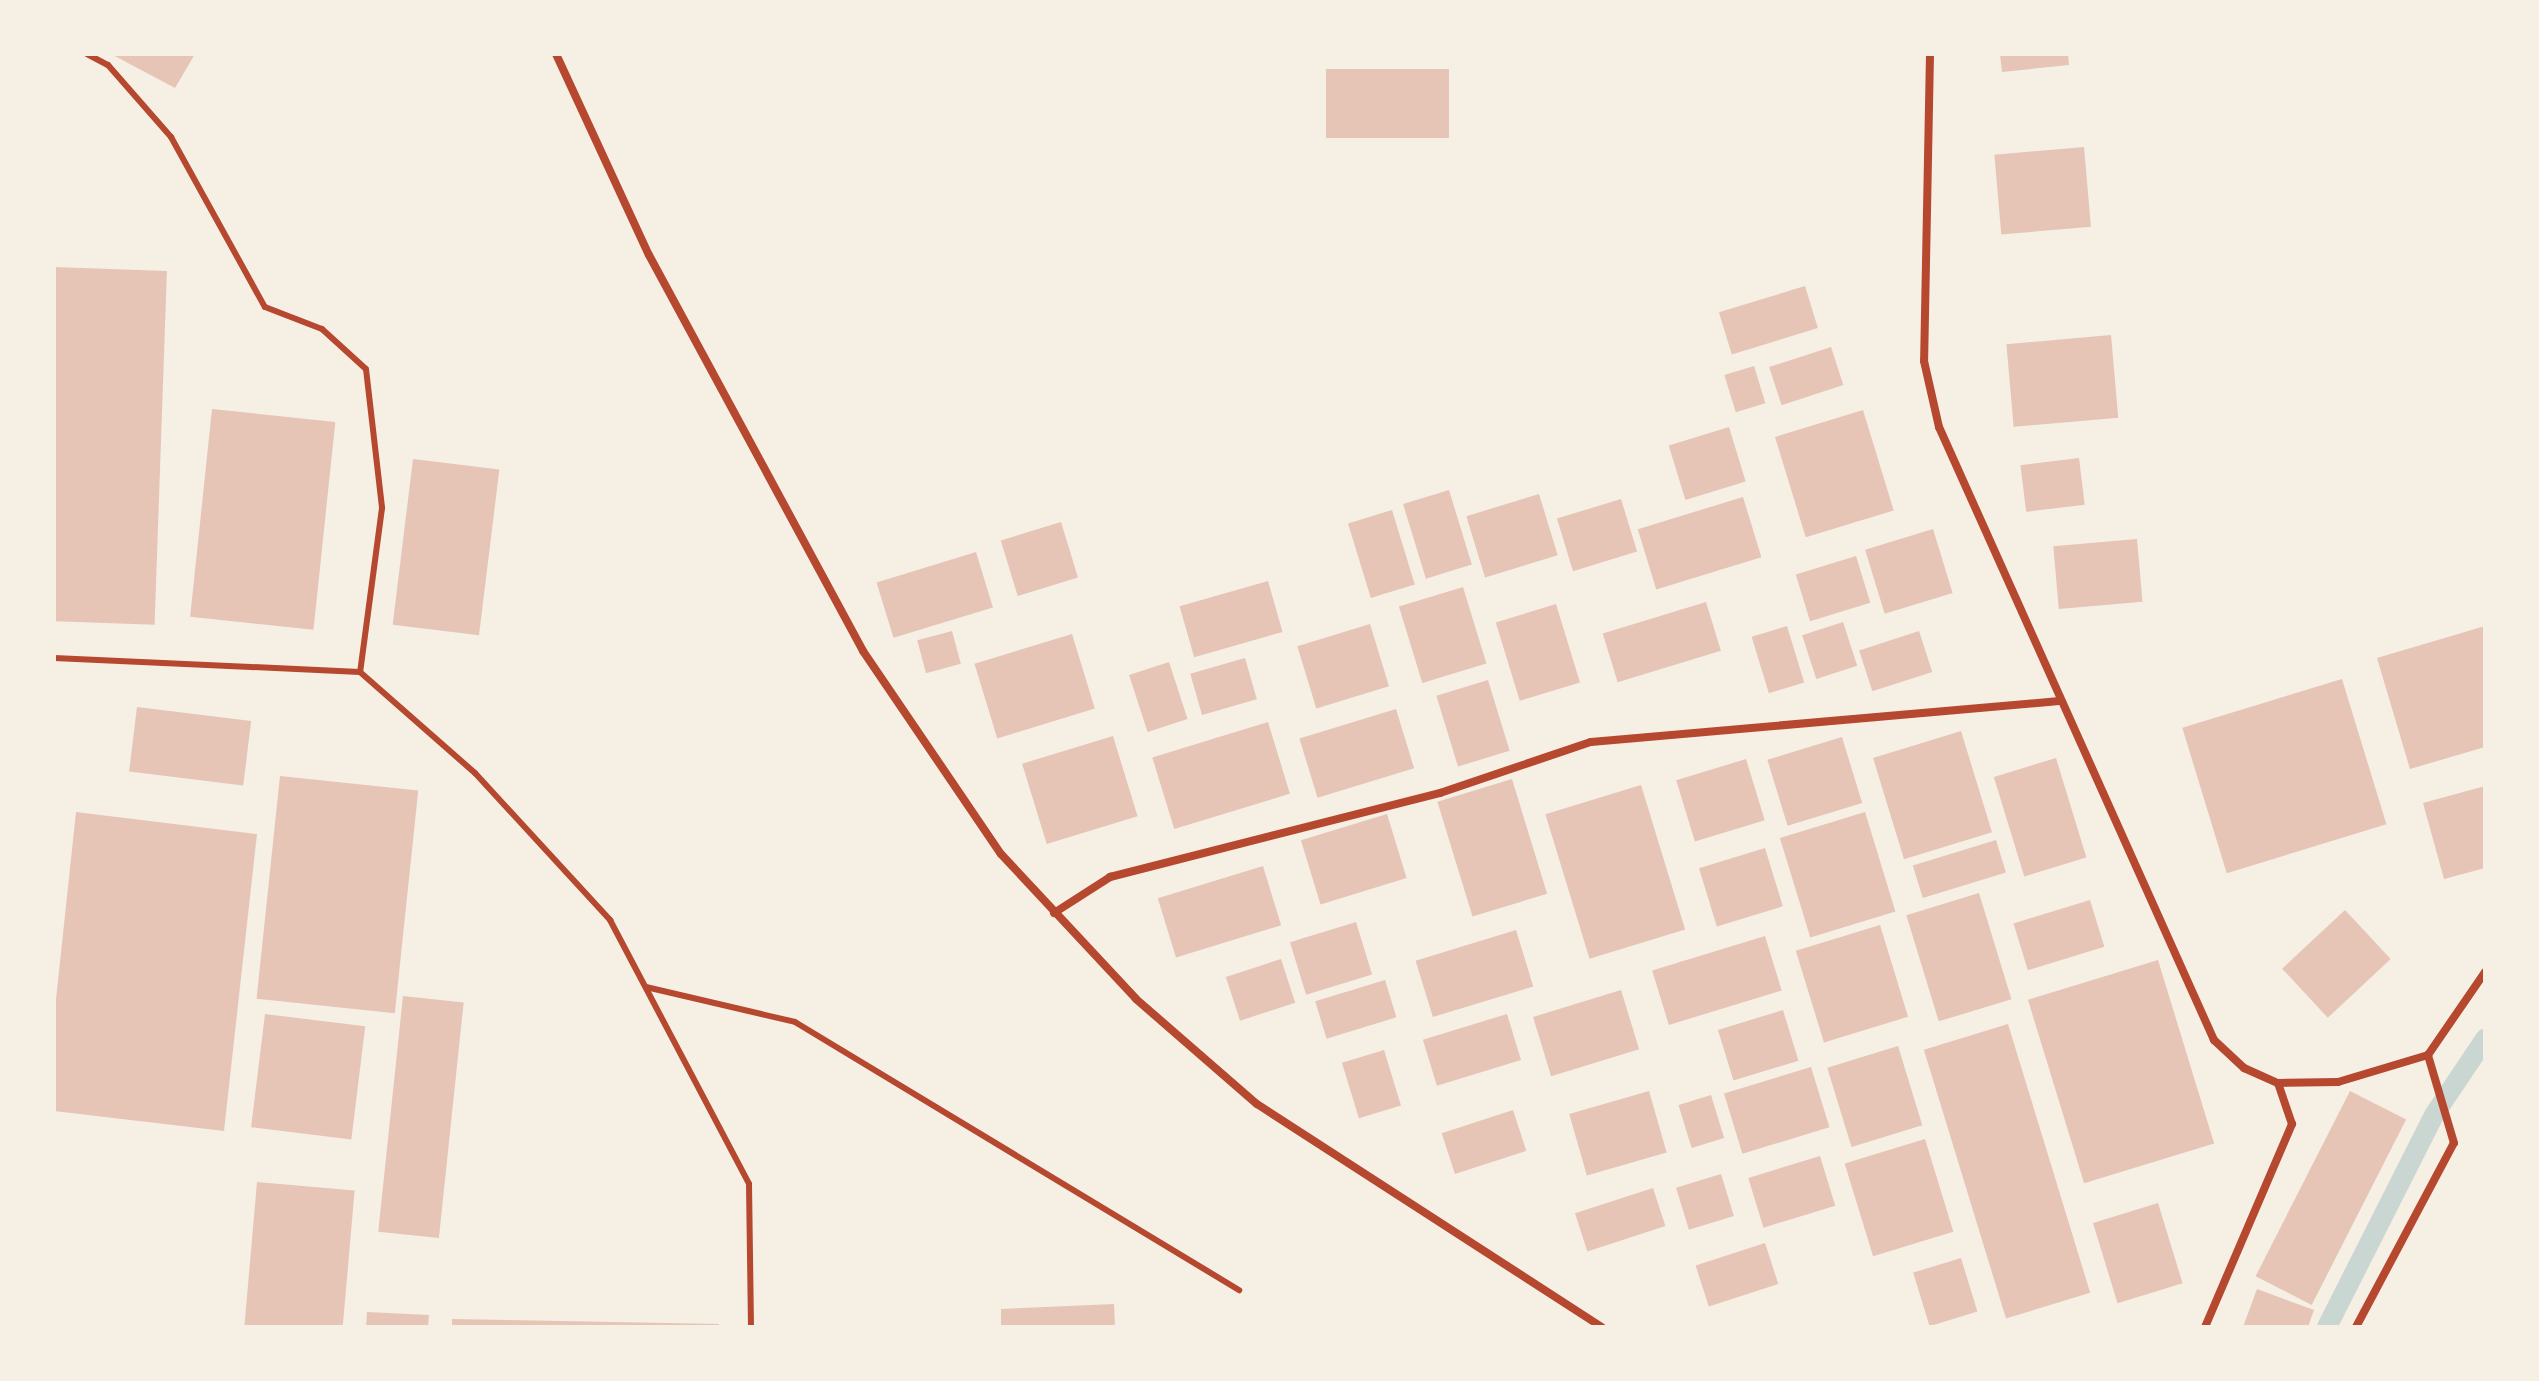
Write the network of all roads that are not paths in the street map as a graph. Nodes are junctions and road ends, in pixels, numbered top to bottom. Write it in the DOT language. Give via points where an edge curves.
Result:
graph roads {
  1 [pos="87,54"];
  2 [pos="556,54"];
  3 [pos="1930,54"];
  4 [pos="54,658"];
  5 [pos="360,672"];
  6 [pos="2059,701"];
  7 [pos="1054,913"];
  8 [pos="2485,972"];
  9 [pos="646,987"];
  10 [pos="2429,1058"];
  11 [pos="2278,1083"];
  12 [pos="1239,1290"];
  13 [pos="751,1327"];
  14 [pos="1602,1327"];
  15 [pos="2205,1327"];
  16 [pos="2356,1327"];
  1 -- 5 [label="lane" via="108,65 171,137 265,307 322,329 366,369 382,508"];
  2 -- 7 [label="street" via="649,255 863,651 1001,854"];
  3 -- 6 [label="street" via="1924,361 1939,427"];
  4 -- 5 [label="lane"];
  5 -- 9 [label="lane" via="475,773 610,920"];
  6 -- 7 [label="street" via="1591,742 1440,793 1110,877"];
  6 -- 11 [label="street" via="2214,1040 2244,1068"];
  7 -- 14 [label="street" via="1257,1104"];
  8 -- 10 [label="street"];
  9 -- 12 [label="lane" via="795,1022"];
  9 -- 13 [label="lane" via="749,1184"];
  10 -- 11 [label="street" via="2338,1082"];
  10 -- 16 [label="street" via="2454,1143"];
  11 -- 15 [label="street" via="2292,1124"];
}
